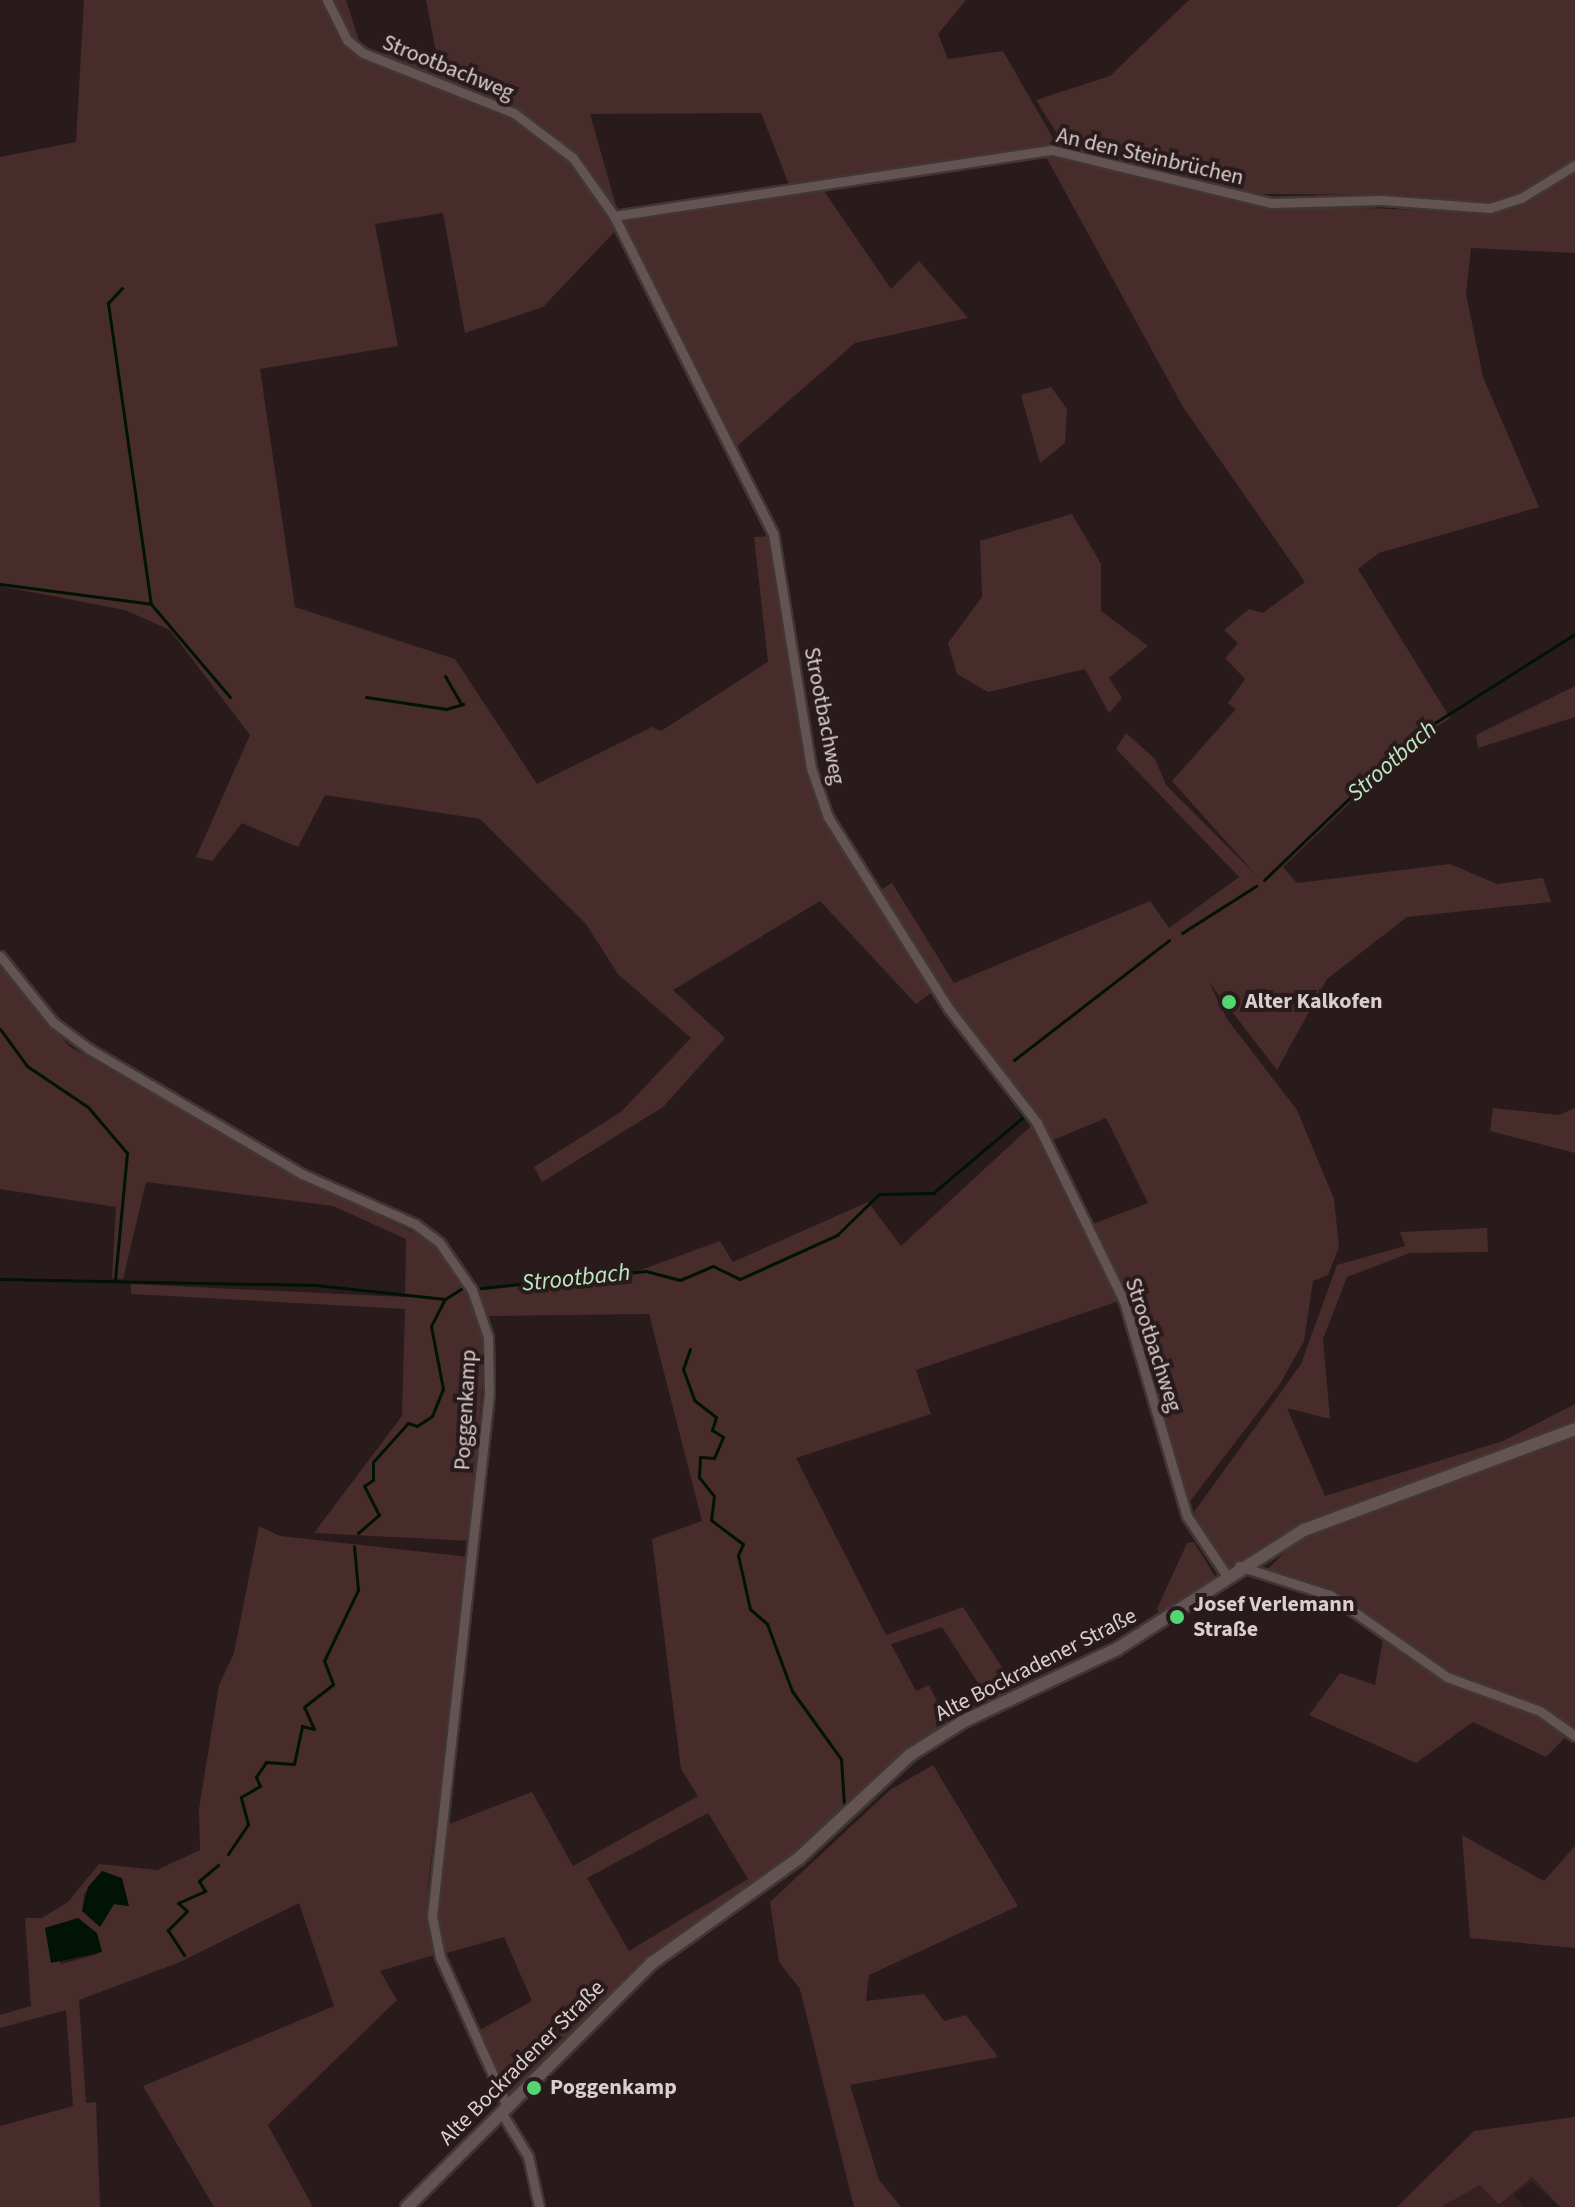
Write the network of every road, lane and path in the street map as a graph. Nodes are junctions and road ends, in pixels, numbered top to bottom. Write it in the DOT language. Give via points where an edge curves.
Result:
graph roads {
  1 [pos="327,0"];
  2 [pos="1575,165"];
  3 [pos="614,216"];
  4 [pos="0,956"];
  5 [pos="1575,1429"];
  6 [pos="1239,1566"];
  7 [pos="1227,1576"];
  8 [pos="1575,1736"];
  9 [pos="504,2109"];
  10 [pos="407,2207"];
  11 [pos="539,2207"];
  1 -- 3 [label="street, Strootbachweg" via="347,40 363,53 514,113 573,158"];
  2 -- 3 [label="street, An den Steinbrüchen" via="1521,198 1490,208 1382,200 1271,203 1052,150"];
  3 -- 7 [label="street, Strootbachweg" via="773,533 811,768 828,817 949,1009 1037,1123 1124,1301 1187,1516"];
  4 -- 9 [label="street, Poggenkamp" via="53,1022 89,1049 242,1142 415,1224 439,1242 472,1290 488,1337 489,1394 432,1916 440,1957"];
  5 -- 6 [label="street, Alte Bockradener Straße" via="1333,1518"];
  6 -- 7 [label="street, Alte Bockradener Straße"];
  6 -- 8 [label="street" via="1330,1595 1447,1677 1540,1711"];
  7 -- 9 [label="street, Alte Bockradener Straße" via="1117,1649 964,1721 910,1755 798,1859 652,1963"];
  9 -- 10 [label="street, Alte Bockradener Straße"];
  9 -- 11 [label="street, Poggenkamp" via="528,2156"];
}
